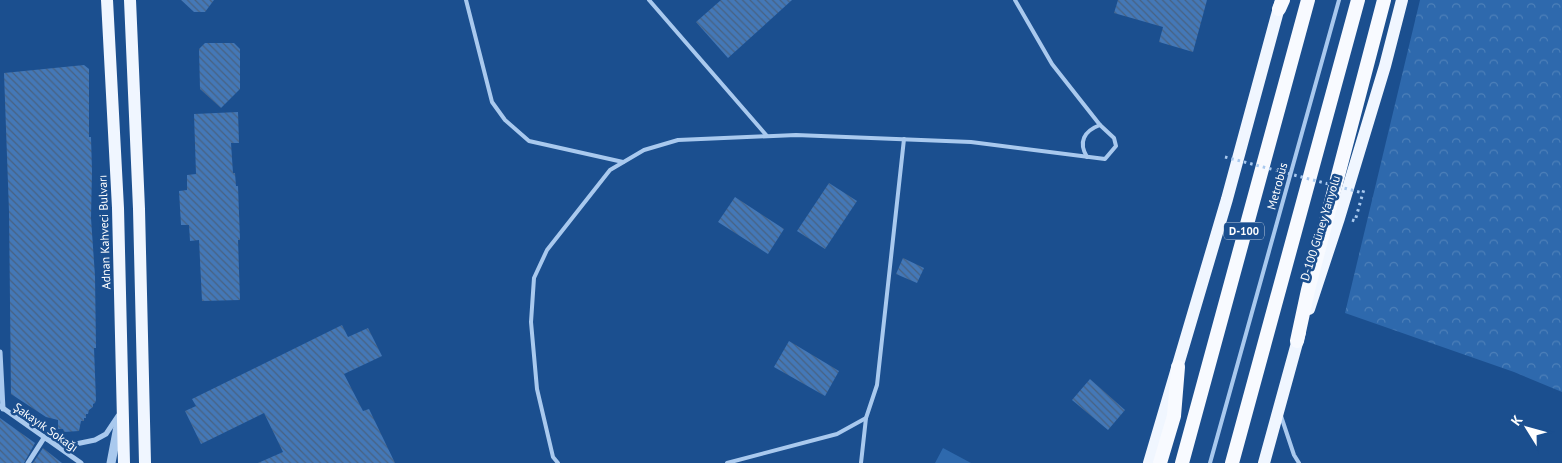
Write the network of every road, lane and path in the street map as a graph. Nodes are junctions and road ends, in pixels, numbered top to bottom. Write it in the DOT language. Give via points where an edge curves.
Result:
graph roads {
  1 [pos="107,0"];
  2 [pos="130,0"];
  3 [pos="466,0"];
  4 [pos="650,0"];
  5 [pos="1015,0"];
  6 [pos="1308,0"];
  7 [pos="1339,0"];
  8 [pos="1358,0"];
  9 [pos="1384,0"];
  10 [pos="1402,0"];
  11 [pos="1281,3"];
  12 [pos="1100,125"];
  13 [pos="768,136"];
  14 [pos="904,139"];
  15 [pos="1087,157"];
  16 [pos="1225,157"];
  17 [pos="623,162"];
  18 [pos="1363,193"];
  19 [pos="1297,341"];
  20 [pos="0,352"];
  21 [pos="1178,367"];
  22 [pos="123,404"];
  23 [pos="1,408"];
  24 [pos="1279,410"];
  25 [pos="866,418"];
  26 [pos="44,438"];
  27 [pos="28,463"];
  28 [pos="81,463"];
  29 [pos="110,463"];
  30 [pos="124,463"];
  31 [pos="145,463"];
  32 [pos="558,463"];
  33 [pos="727,463"];
  34 [pos="861,463"];
  35 [pos="1149,463"];
  36 [pos="1160,463"];
  37 [pos="1182,463"];
  38 [pos="1210,463"];
  39 [pos="1232,463"];
  40 [pos="1264,463"];
  41 [pos="1299,463"];
  1 -- 22 [label="main road, Adnan Kahveci Bulvarı" via="118,208"];
  2 -- 31 [label="main road"];
  3 -- 17 [label="lane" via="492,102 505,120 529,141"];
  4 -- 13 [label="lane"];
  5 -- 12 [label="lane" via="1052,64"];
  6 -- 37 [label="highway, D-100"];
  7 -- 38 [label="lane, Metrobüs"];
  8 -- 39 [label="highway"];
  9 -- 19 [label="highway"];
  10 -- 19 [label="main road, D-100 Güney Yanyolu" via="1339,218"];
  11 -- 21 [label="main road"];
  12 -- 15 [label="lane" via="1084,138 1082,144"];
  12 -- 15 [label="lane" via="1114,138 1116,146 1105,160"];
  13 -- 14 [label="lane"];
  13 -- 17 [label="lane" via="678,140 644,150"];
  14 -- 15 [label="lane" via="971,142"];
  14 -- 25 [label="lane" via="877,385"];
  16 -- 18 [label="path, bridge"];
  17 -- 32 [label="lane" via="610,170 547,250 534,278 531,322 537,389 552,457"];
  19 -- 24 [label="main road, D-100 Güney Yanyolu"];
  20 -- 23 [label="street"];
  21 -- 35 [label="main road"];
  21 -- 36 [label="highway" via="1174,416"];
  22 -- 26 [label="street" via="106,434 95,440 66,446"];
  22 -- 29 [label="street"];
  22 -- 30 [label="main road, Adnan Kahveci Bulvarı"];
  23 -- 26 [label="street, Şakayık Sokağı"];
  24 -- 40 [label="main road, D-100 Güney Yanyolu"];
  24 -- 41 [label="lane"];
  25 -- 33 [label="lane" via="837,434"];
  25 -- 34 [label="lane"];
  26 -- 27 [label="street"];
  26 -- 28 [label="street, Şakayık Sokağı"];
}
